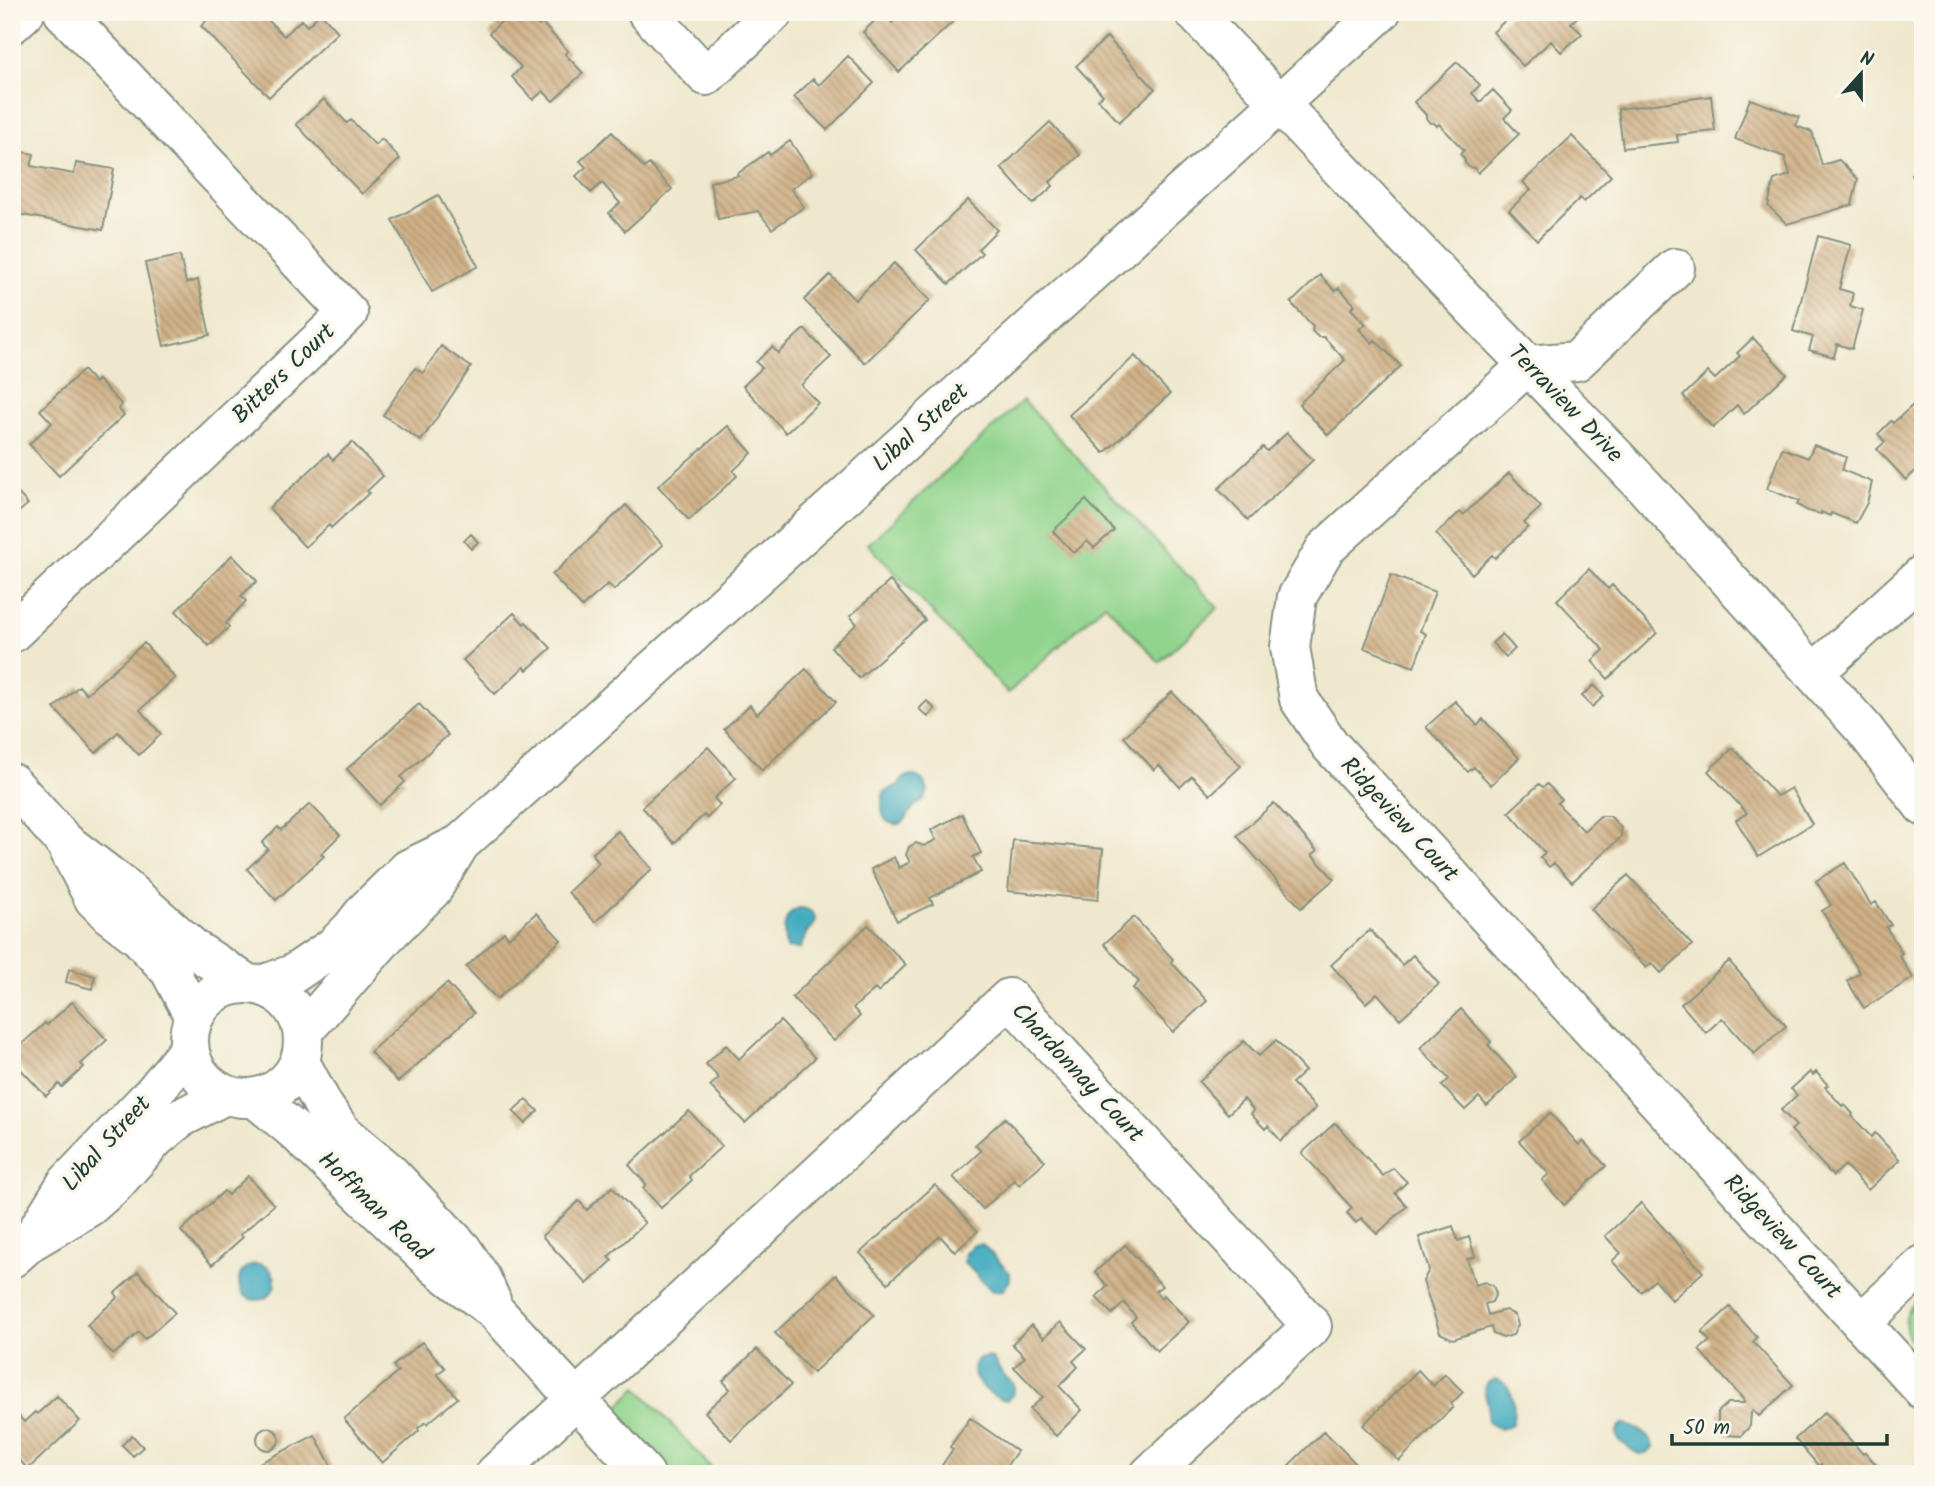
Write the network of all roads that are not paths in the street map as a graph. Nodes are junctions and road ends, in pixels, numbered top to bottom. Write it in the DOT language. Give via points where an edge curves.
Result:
graph roads {
  1 [pos="25,12"];
  2 [pos="63,12"];
  3 [pos="647,12"];
  4 [pos="774,12"];
  5 [pos="1194,12"];
  6 [pos="1381,12"];
  7 [pos="12,24"];
  8 [pos="1280,104"];
  9 [pos="1675,268"];
  10 [pos="1528,365"];
  11 [pos="1923,574"];
  12 [pos="12,633"];
  13 [pos="1814,673"];
  14 [pos="12,783"];
  15 [pos="1923,806"];
  16 [pos="64,842"];
  17 [pos="460,844"];
  18 [pos="254,984"];
  19 [pos="191,1033"];
  20 [pos="302,1047"];
  21 [pos="240,1096"];
  22 [pos="21,1250"];
  23 [pos="1923,1265"];
  24 [pos="496,1312"];
  25 [pos="1861,1323"];
  26 [pos="1923,1390"];
  27 [pos="575,1398"];
  28 [pos="495,1474"];
  29 [pos="645,1474"];
  30 [pos="1150,1474"];
  1 -- 7 [label="street"];
  2 -- 12 [label="street, Bitters Court" via="348,313"];
  3 -- 4 [label="street" via="706,76"];
  5 -- 8 [label="street, Terraview Drive"];
  6 -- 8 [label="street, Libal Street"];
  8 -- 10 [label="street, Terraview Drive"];
  8 -- 17 [label="street, Libal Street"];
  9 -- 10 [label="street" via="1577,360"];
  10 -- 13 [label="street, Terraview Drive"];
  10 -- 25 [label="street, Ridgeview Court" via="1325,549 1297,597 1290,647 1300,699 1330,745"];
  11 -- 13 [label="street"];
  13 -- 15 [label="street, Terraview Drive"];
  14 -- 16 [label="street"];
  16 -- 18 [label="street" via="195,950"];
  16 -- 19 [label="street" via="94,899 170,971"];
  17 -- 18 [label="street, Libal Street" via="408,869 333,947 293,975"];
  17 -- 20 [label="street, Libal Street" via="432,890 386,936"];
  18 -- 19 [label="street" via="215,992 203,1003"];
  18 -- 20 [label="street" via="277,992 299,1016"];
  19 -- 21 [label="street" via="193,1063 201,1076 212,1087"];
  19 -- 22 [label="street, Libal Street" via="154,1092 66,1184"];
  20 -- 21 [label="street" via="293,1075 282,1086 270,1094"];
  20 -- 24 [label="street, Hoffman Road" via="324,1107 341,1131 388,1171 462,1249"];
  21 -- 22 [label="street, Libal Street" via="179,1119 89,1207"];
  21 -- 24 [label="street, Hoffman Road" via="295,1132 437,1267"];
  23 -- 25 [label="street"];
  24 -- 27 [label="street, Hoffman Road"];
  25 -- 26 [label="street, Ridgeview Court"];
  27 -- 28 [label="street"];
  27 -- 29 [label="street, Hoffman Road"];
  27 -- 30 [label="street, Chardonnay Court" via="1009,998 1312,1326"];
}
